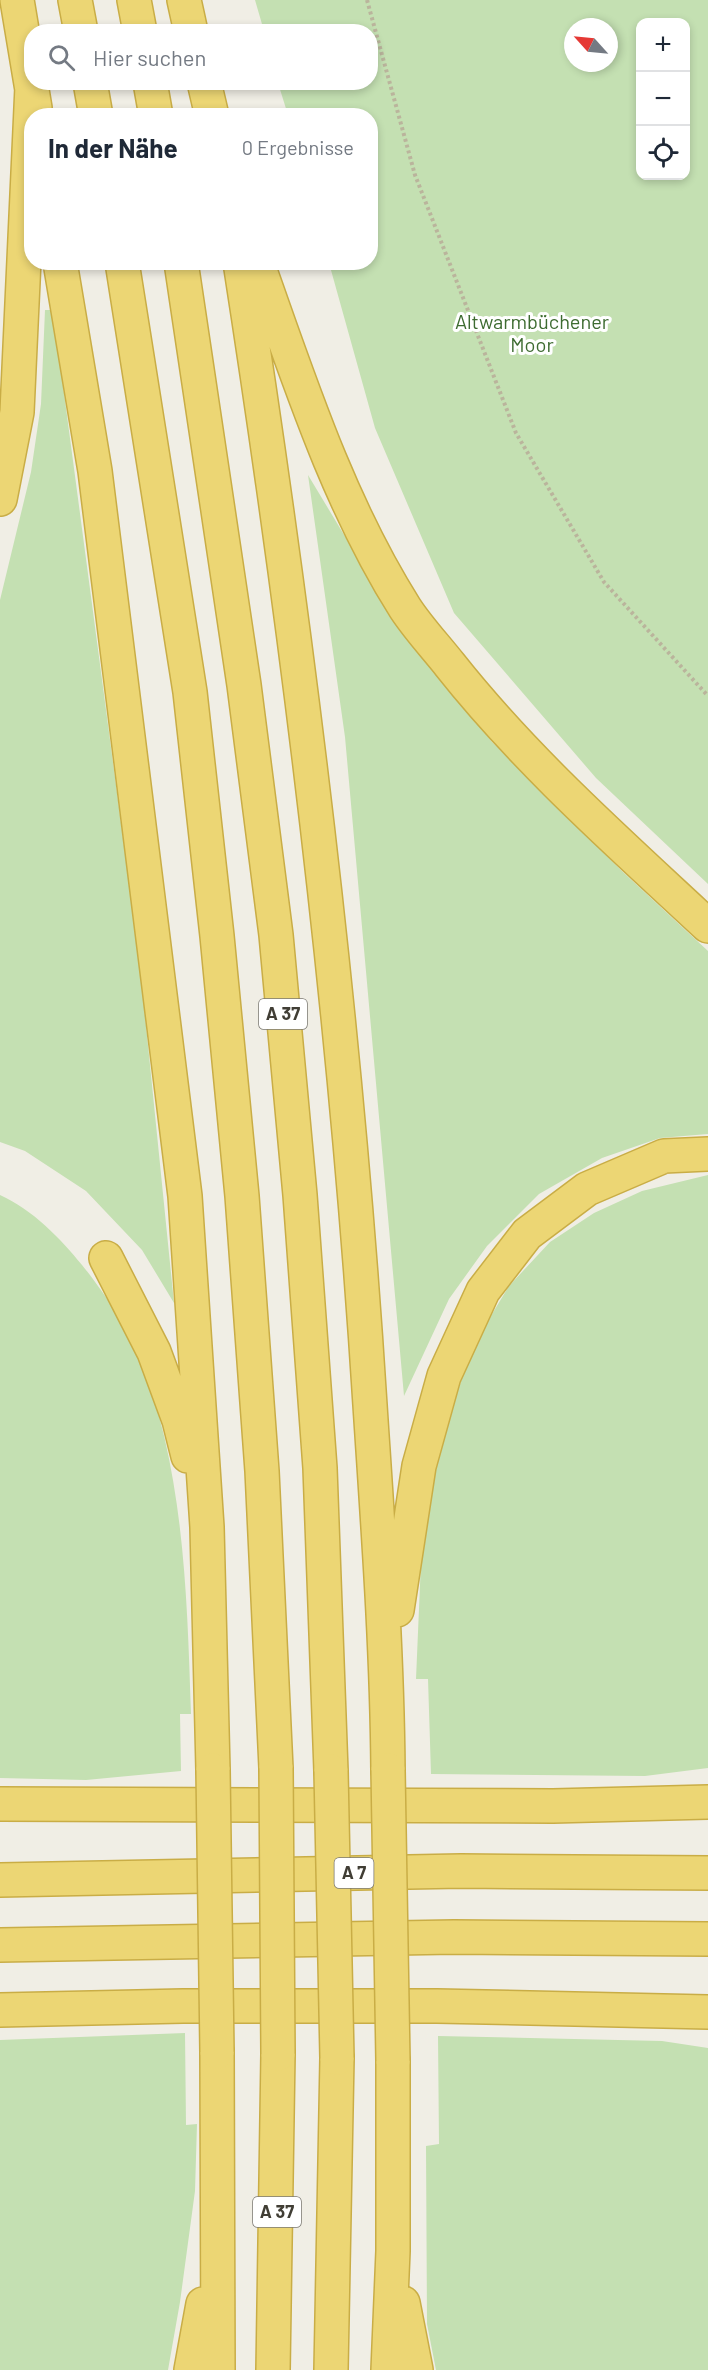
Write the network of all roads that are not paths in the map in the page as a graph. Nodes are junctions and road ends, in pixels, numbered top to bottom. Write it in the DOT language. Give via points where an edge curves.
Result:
graph roads {
  1 [pos="17,0"];
  2 [pos="75,0"];
  3 [pos="134,0"];
  4 [pos="184,0"];
  5 [pos="80,24"];
  6 [pos="138,24"];
  7 [pos="189,24"];
  8 [pos="24,42"];
  9 [pos="91,90"];
  10 [pos="151,90"];
  11 [pos="206,90"];
  12 [pos="95,108"];
  13 [pos="155,108"];
  14 [pos="210,108"];
  15 [pos="24,270"];
  16 [pos="61,270"];
  17 [pos="123,270"];
  18 [pos="182,270"];
  19 [pos="241,270"];
  20 [pos="259,270"];
  21 [pos="0,499"];
  22 [pos="708,926"];
  23 [pos="708,1154"];
  24 [pos="106,1258"];
  25 [pos="207,1527"];
  26 [pos="387,1671"];
  27 [pos="708,1781"];
  28 [pos="708,1802"];
  29 [pos="0,1804"];
  30 [pos="553,1806"];
  31 [pos="708,1873"];
  32 [pos="0,1880"];
  33 [pos="708,1939"];
  34 [pos="0,1945"];
  35 [pos="0,2010"];
  36 [pos="653,2011"];
  37 [pos="708,2012"];
  38 [pos="708,2024"];
  39 [pos="219,2222"];
  40 [pos="393,2252"];
  41 [pos="190,2370"];
  42 [pos="218,2370"];
  43 [pos="273,2370"];
  44 [pos="331,2370"];
  45 [pos="388,2370"];
  46 [pos="416,2370"];
  1 -- 8 [label="highway"];
  2 -- 5 [label="highway"];
  3 -- 6 [label="highway"];
  4 -- 7 [label="highway"];
  9 -- 12 [label="highway"];
  10 -- 13 [label="highway"];
  11 -- 14 [label="highway"];
  15 -- 21 [label="highway" via="16,412"];
  16 -- 25 [label="highway" via="94,471 183,1184"];
  17 -- 43 [label="highway, A 37, bridge" via="190,692 242,1196 260,1447 276,1768 278,2054"];
  18 -- 44 [label="highway, A 37, bridge" via="244,685 276,935 319,1456 337,2058"];
  19 -- 26 [label="highway" via="302,688 330,928 361,1260"];
  20 -- 22 [label="highway" via="352,510 406,609 487,712"];
  23 -- 26 [label="highway" via="664,1156 587,1189 527,1234 483,1291 444,1376 419,1466"];
  24 -- 25 [label="highway" via="154,1352 179,1420"];
  25 -- 39 [label="highway, bridge"];
  26 -- 40 [label="highway, bridge"];
  27 -- 30 [label="highway"];
  28 -- 30 [label="highway"];
  29 -- 30 [label="highway"];
  31 -- 32 [label="highway, A 7" via="461,1871"];
  33 -- 34 [label="highway" via="453,1936"];
  35 -- 36 [label="highway" via="436,2006"];
  36 -- 37 [label="highway"];
  36 -- 38 [label="highway"];
  39 -- 41 [label="highway"];
  39 -- 42 [label="highway"];
  40 -- 45 [label="highway"];
  40 -- 46 [label="highway"];
}
